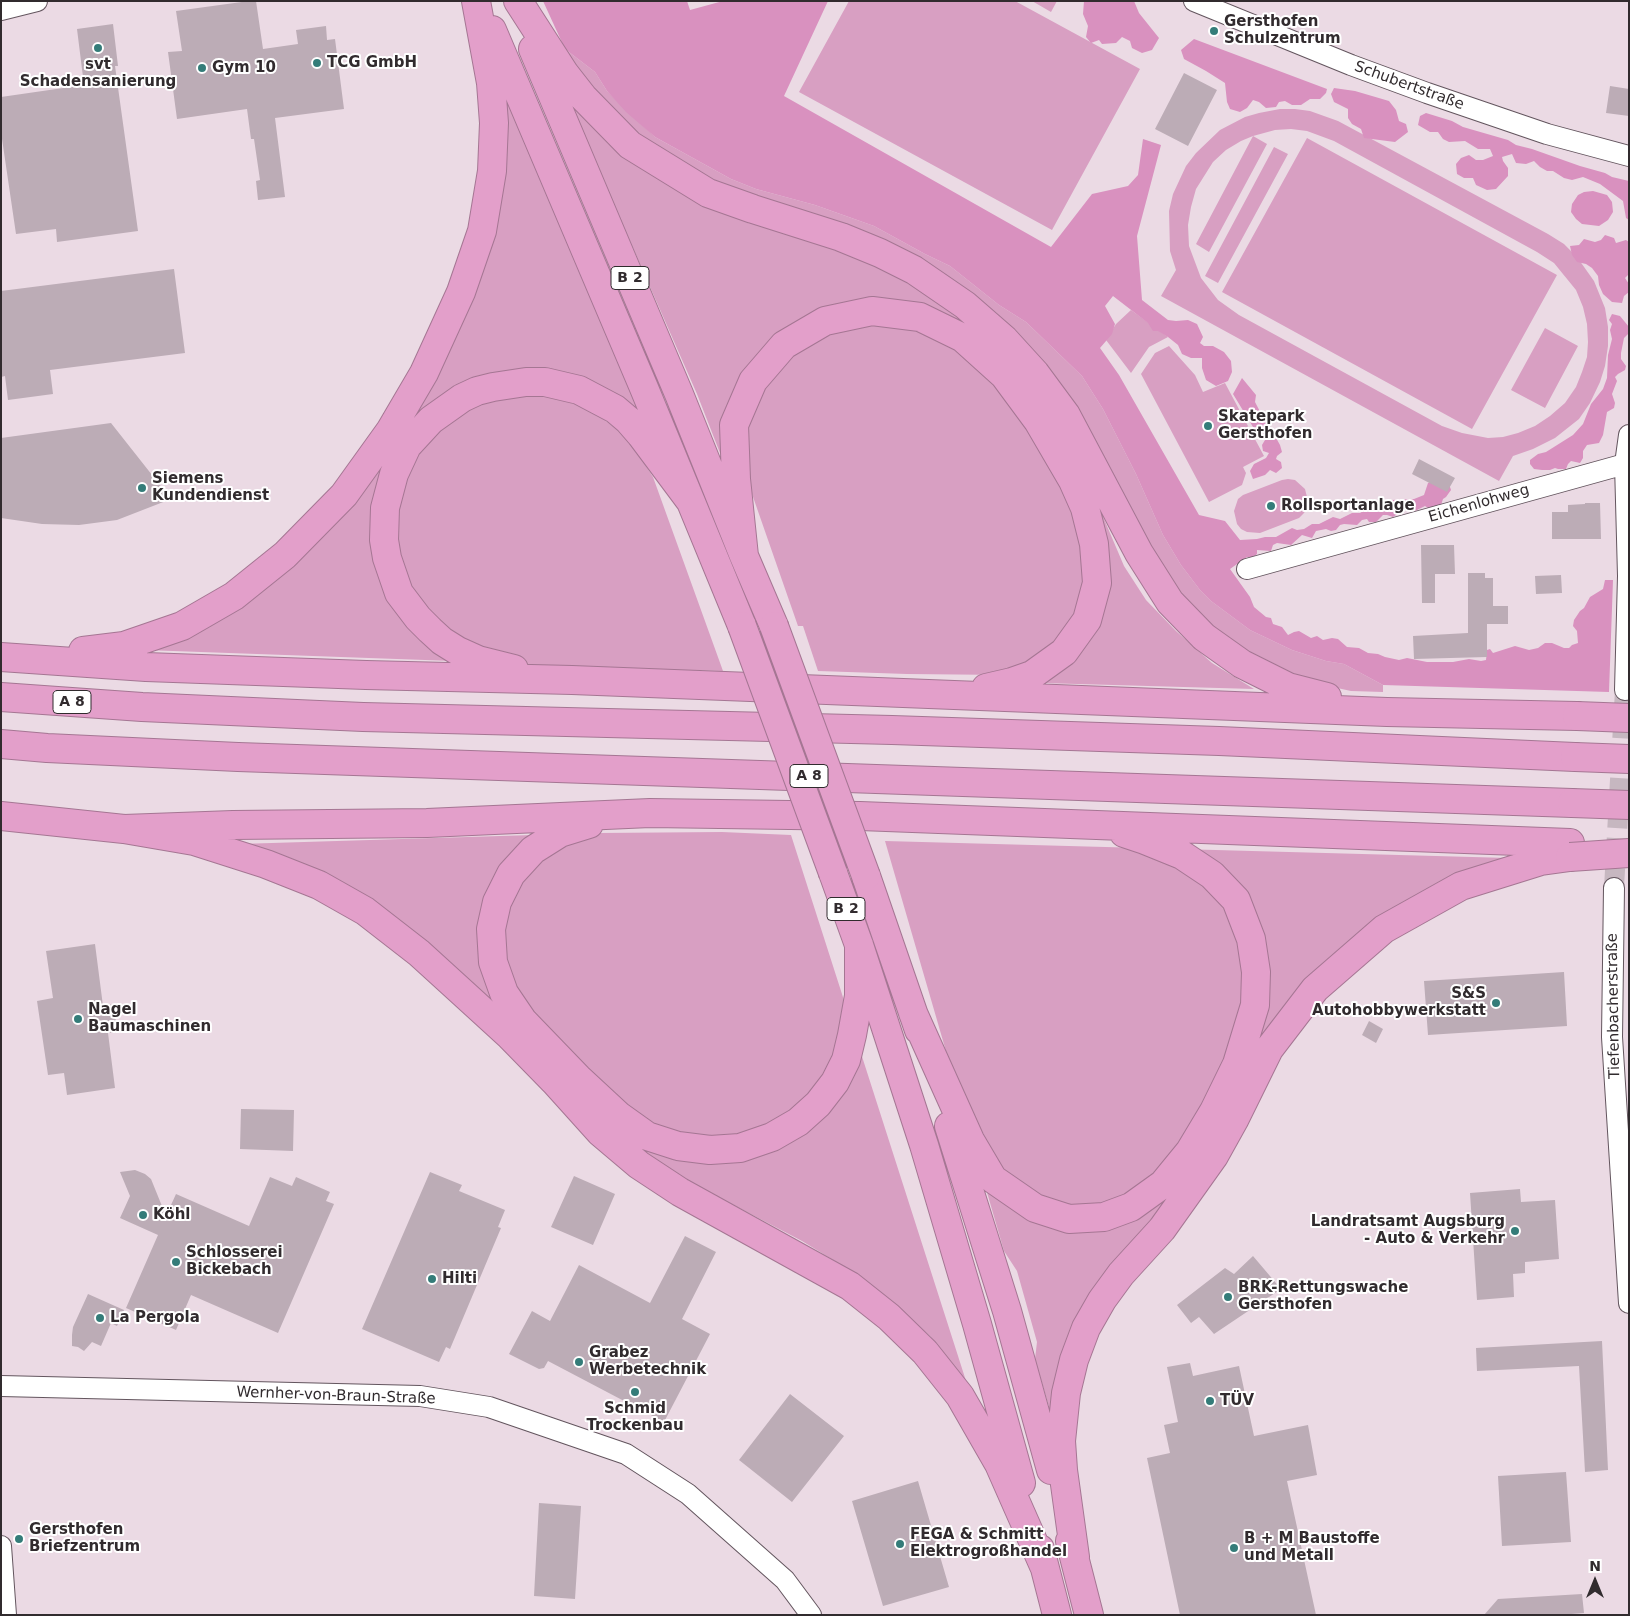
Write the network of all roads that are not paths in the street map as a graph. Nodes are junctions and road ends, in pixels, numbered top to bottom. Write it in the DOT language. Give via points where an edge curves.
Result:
graph roads {
  1 [pos="37,1"];
  2 [pos="476,1"];
  3 [pos="480,1"];
  4 [pos="513,1"];
  5 [pos="518,1"];
  6 [pos="1194,1"];
  7 [pos="1,10"];
  8 [pos="1629,156"];
  9 [pos="1629,435"];
  10 [pos="1625,464"];
  11 [pos="691,502"];
  12 [pos="744,556"];
  13 [pos="1247,569"];
  14 [pos="14,658"];
  15 [pos="572,680"];
  16 [pos="1625,690"];
  17 [pos="942,694"];
  18 [pos="1,697"];
  19 [pos="1387,712"];
  20 [pos="1629,718"];
  21 [pos="1,744"];
  22 [pos="1629,759"];
  23 [pos="1629,805"];
  24 [pos="650,813"];
  25 [pos="1,816"];
  26 [pos="1094,824"];
  27 [pos="124,829"];
  28 [pos="1629,847"];
  29 [pos="1570,850"];
  30 [pos="1629,853"];
  31 [pos="1614,888"];
  32 [pos="859,945"];
  33 [pos="913,1013"];
  34 [pos="1629,1303"];
  35 [pos="1,1386"];
  36 [pos="1,1546"];
  37 [pos="1075,1558"];
  38 [pos="1044,1566"];
  39 [pos="6,1615"];
  40 [pos="811,1615"];
  41 [pos="1056,1615"];
  42 [pos="1088,1615"];
  1 -- 7 [label="street"];
  2 -- 14 [label="highway" via="491,83 494,123 492,171 482,231 461,292 424,373 390,431 344,496 285,555 234,596 182,626 124,646"];
  3 -- 11 [label="highway, B 2"];
  4 -- 12 [label="highway, B 2"];
  5 -- 19 [label="highway" via="565,74 630,145 708,192 752,210 841,237 914,270 965,304 1004,339 1035,373 1066,415 1139,553 1170,602 1204,637 1242,664 1288,687"];
  6 -- 8 [label="street, Schubertstraße" via="1427,93 1547,134"];
  9 -- 10 [label="street"];
  10 -- 13 [label="street, Eichenlohweg"];
  10 -- 16 [label="street" via="1628,576"];
  11 -- 15 [label="highway" via="628,420 579,390 545,382 477,391 431,420 407,446 394,474 385,508 384,540 399,593 430,630 458,651 478,660"];
  11 -- 32 [label="highway, B 2, bridge" via="742,626"];
  12 -- 17 [label="highway" via="734,425 753,381 784,345 826,321 872,312 920,317 963,338 1004,375 1038,421 1073,481 1085,508 1094,544 1097,583 1086,620 1064,652 1032,675 967,692"];
  12 -- 33 [label="highway, B 2, bridge" via="774,626"];
  14 -- 15 [label="highway" via="146,667"];
  15 -- 17 [label="highway"];
  17 -- 19 [label="highway"];
  18 -- 22 [label="highway, A 8, bridge" via="363,717 1219,741"];
  19 -- 20 [label="highway, bridge"];
  21 -- 23 [label="highway, A 8, bridge" via="247,758"];
  24 -- 26 [label="highway"];
  24 -- 27 [label="highway" via="427,823"];
  24 -- 32 [label="highway" via="583,825 560,833 533,850 511,874 497,902 491,929 493,962 504,993 523,1022 619,1116 647,1136 678,1146 710,1150 740,1148 772,1137 798,1122 818,1104 835,1082 846,1060 859,996"];
  25 -- 27 [label="highway"];
  26 -- 29 [label="highway"];
  26 -- 33 [label="highway" via="1182,855 1212,875 1236,900 1251,939 1256,972 1255,1005 1237,1064 1190,1151 1163,1184 1131,1207 1104,1217 1069,1219 1035,1208 993,1180 970,1140"];
  27 -- 38 [label="highway" via="194,841 266,864 318,885 365,911 419,953 510,1036 600,1132 639,1165 680,1192 850,1286 925,1352 960,1396 999,1464"];
  28 -- 29 [label="highway"];
  29 -- 30 [label="highway, bridge"];
  29 -- 37 [label="highway" via="1461,886 1384,928 1315,989 1269,1049 1214,1156 1162,1229 1121,1274 1086,1328 1066,1393 1060,1441"];
  31 -- 34 [label="street, Tiefenbacherstraße" via="1612,1037"];
  32 -- 38 [label="highway" via="924,1145"];
  33 -- 37 [label="highway" via="1007,1311"];
  35 -- 40 [label="street, Wernher-von-Braun-Straße" via="420,1396 489,1407 626,1454 688,1494 785,1580"];
  36 -- 39 [label="street"];
  37 -- 42 [label="highway"];
  38 -- 41 [label="highway"];
}
